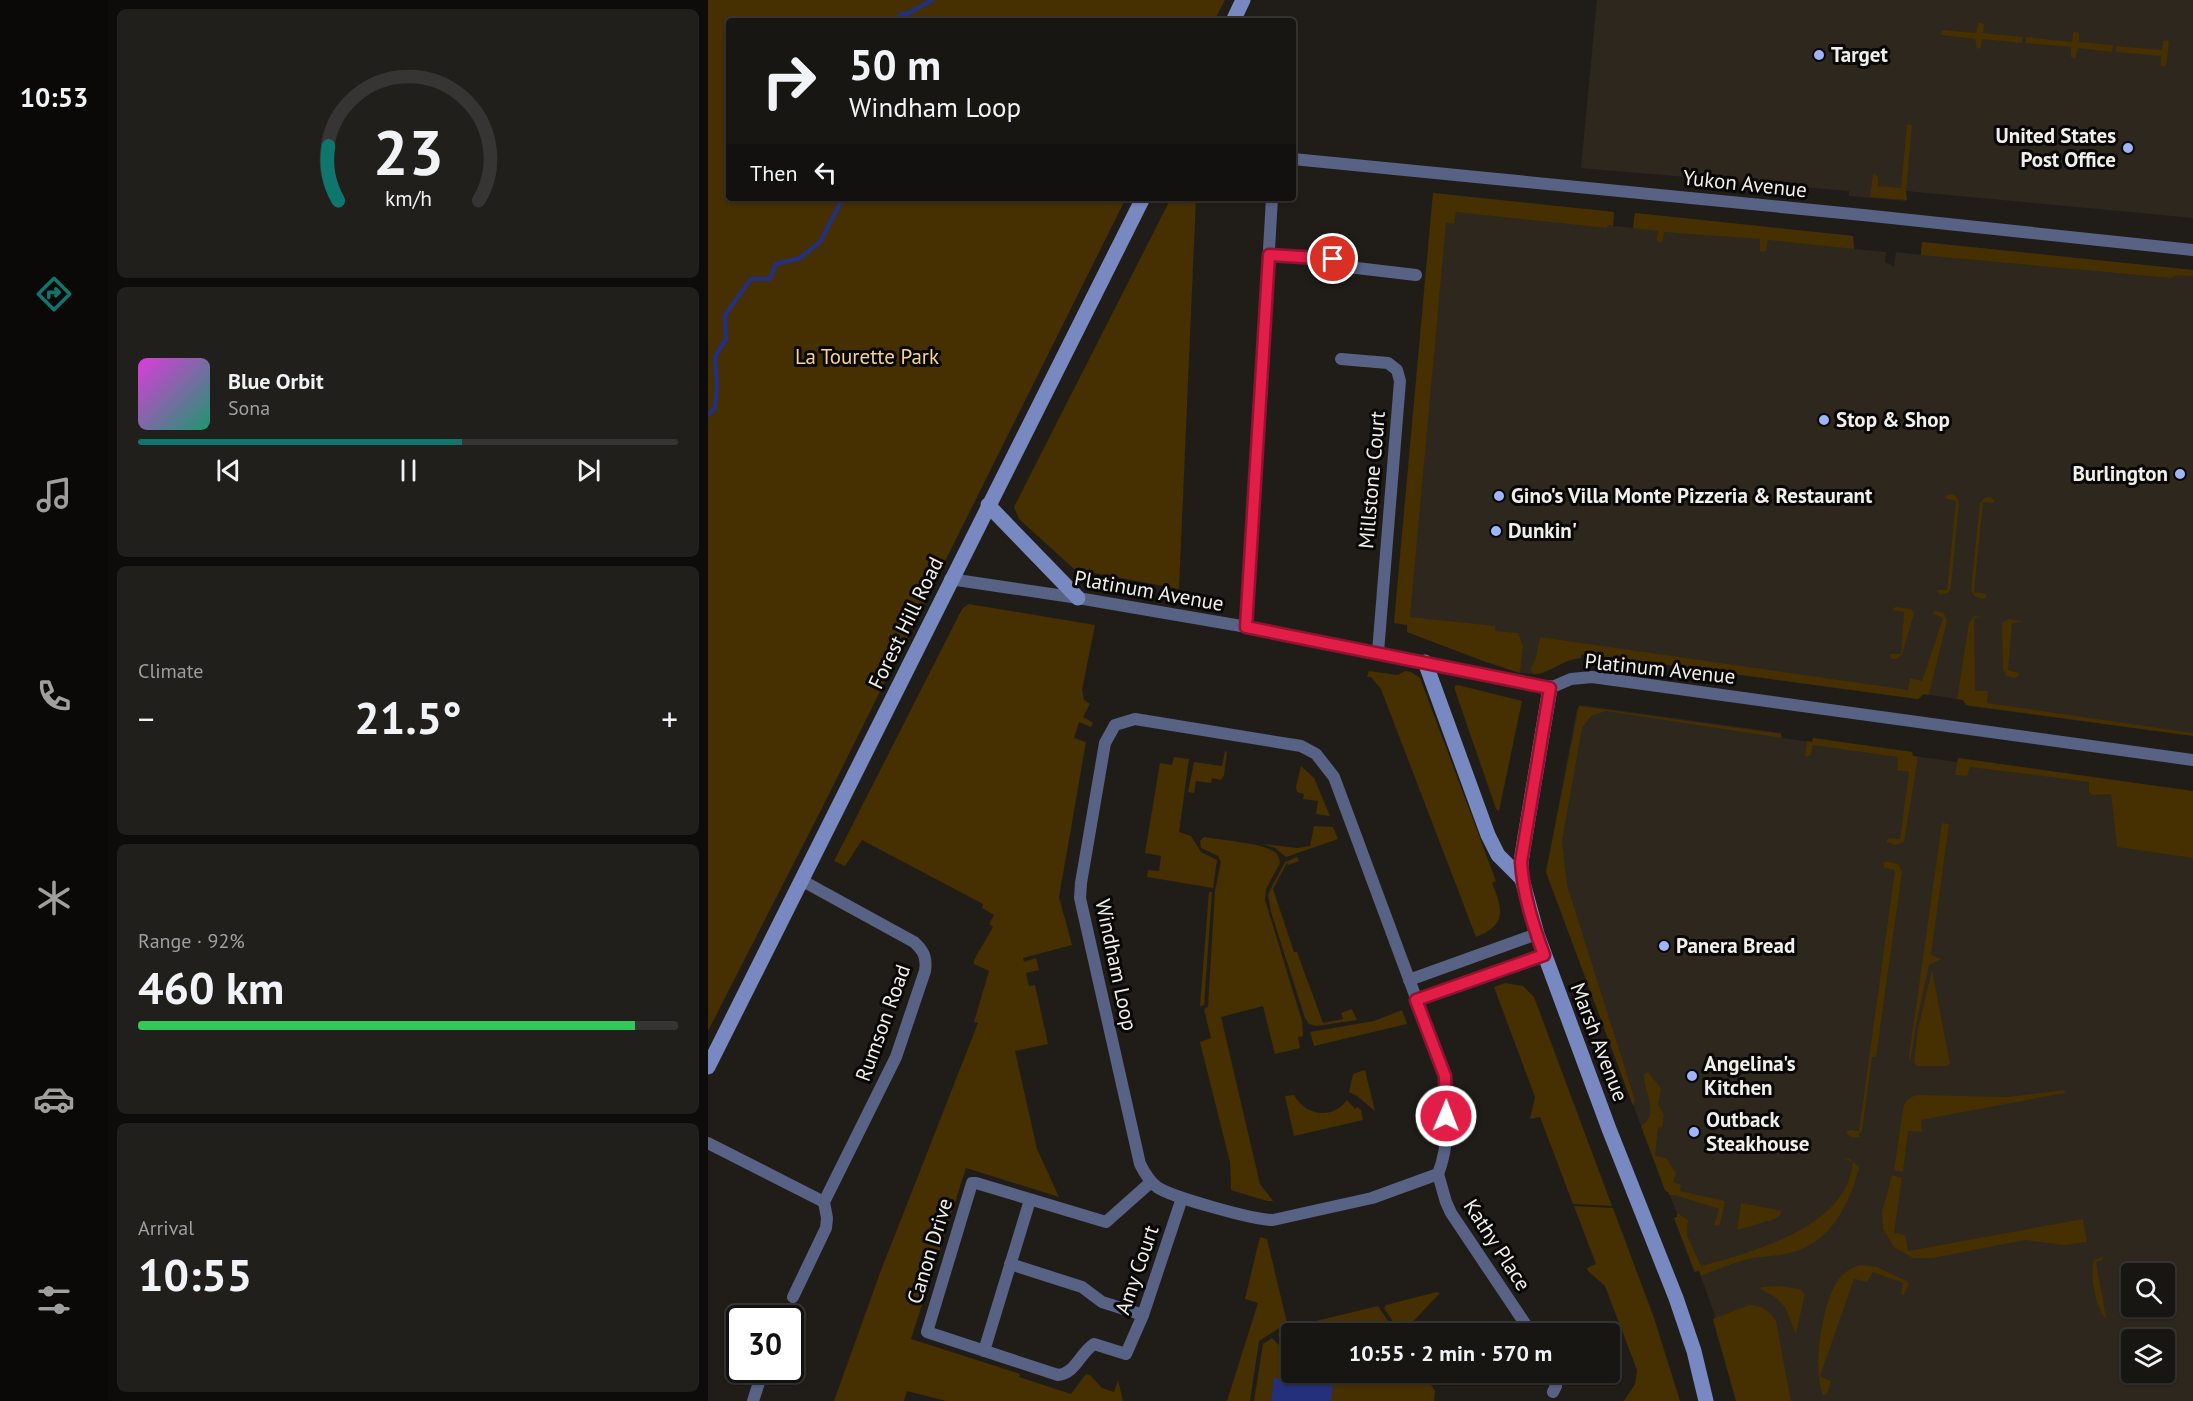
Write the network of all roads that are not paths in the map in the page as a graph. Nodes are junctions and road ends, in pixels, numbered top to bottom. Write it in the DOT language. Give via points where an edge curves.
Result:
graph roads {
  1 [pos="1243,0"];
  2 [pos="1234,18"];
  3 [pos="1296,159"];
  4 [pos="1141,201"];
  5 [pos="1272,201"];
  6 [pos="2193,250"];
  7 [pos="1269,255"];
  8 [pos="1416,275"];
  9 [pos="1341,359"];
  10 [pos="988,505"];
  11 [pos="950,579"];
  12 [pos="1078,598"];
  13 [pos="1246,627"];
  14 [pos="1378,652"];
  15 [pos="1425,662"];
  16 [pos="1550,688"];
  17 [pos="2193,760"];
  18 [pos="1522,879"];
  19 [pos="801,880"];
  20 [pos="1537,934"];
  21 [pos="1544,955"];
  22 [pos="1409,980"];
  23 [pos="1416,1000"];
  24 [pos="708,1067"];
  25 [pos="708,1143"];
  26 [pos="1438,1174"];
  27 [pos="1151,1182"];
  28 [pos="1182,1198"];
  29 [pos="1030,1200"];
  30 [pos="824,1202"];
  31 [pos="1010,1264"];
  32 [pos="793,1298"];
  33 [pos="1143,1315"];
  34 [pos="1525,1323"];
  35 [pos="984,1351"];
  36 [pos="1126,1354"];
  37 [pos="759,1383"];
  38 [pos="1556,1383"];
  39 [pos="1553,1392"];
  40 [pos="753,1401"];
  41 [pos="1706,1401"];
  1 -- 2 [label="street"];
  3 -- 6 [label="street, Yukon Avenue"];
  4 -- 10 [label="street, Forest Hill Road"];
  5 -- 7 [label="street"];
  7 -- 8 [label="street" via="1333,259 1348,267"];
  7 -- 13 [label="street"];
  9 -- 14 [label="street, Millstone Court" via="1388,363 1397,370 1400,381"];
  10 -- 11 [label="street, Forest Hill Road"];
  10 -- 12 [label="street"];
  11 -- 12 [label="street, Platinum Avenue"];
  11 -- 19 [label="street, Forest Hill Road"];
  12 -- 13 [label="street, Platinum Avenue"];
  13 -- 14 [label="street, Platinum Avenue"];
  14 -- 15 [label="street, Platinum Avenue"];
  15 -- 16 [label="street, Platinum Avenue"];
  15 -- 18 [label="street" via="1488,835 1498,855"];
  16 -- 17 [label="street, Platinum Avenue" via="1571,679 1592,677"];
  16 -- 18 [label="street, Marsh Avenue" via="1521,862"];
  18 -- 20 [label="street, Marsh Avenue"];
  19 -- 24 [label="street, Forest Hill Road"];
  19 -- 30 [label="street, Rumson Road" via="914,942 925,954 926,962 896,1057"];
  20 -- 21 [label="street, Marsh Avenue"];
  20 -- 22 [label="street"];
  21 -- 23 [label="street"];
  21 -- 41 [label="street, Marsh Avenue" via="1676,1298"];
  22 -- 23 [label="street, Windham Loop"];
  22 -- 27 [label="street, Windham Loop" via="1334,777 1316,754 1292,744 1135,719 1115,725 1105,743 1080,898 1140,1164"];
  23 -- 26 [label="street, Windham Loop" via="1447,1086 1445,1155"];
  25 -- 30 [label="street"];
  26 -- 28 [label="street" via="1372,1198 1273,1221"];
  26 -- 34 [label="street, Kathy Place" via="1452,1213"];
  27 -- 28 [label="street"];
  27 -- 29 [label="street, Canon Drive" via="1106,1222"];
  28 -- 33 [label="street, Amy Court"];
  29 -- 31 [label="street"];
  29 -- 35 [label="street, Canon Drive" via="972,1183 927,1328 931,1334"];
  30 -- 32 [label="street, Rumson Road" via="826,1228"];
  31 -- 33 [label="street" via="1082,1287 1102,1302"];
  31 -- 35 [label="street"];
  33 -- 36 [label="street, Amy Court"];
  35 -- 36 [label="street, Canon Drive" via="1058,1375 1068,1373 1094,1344"];
  37 -- 40 [label="street"];
  38 -- 39 [label="street"];
}
